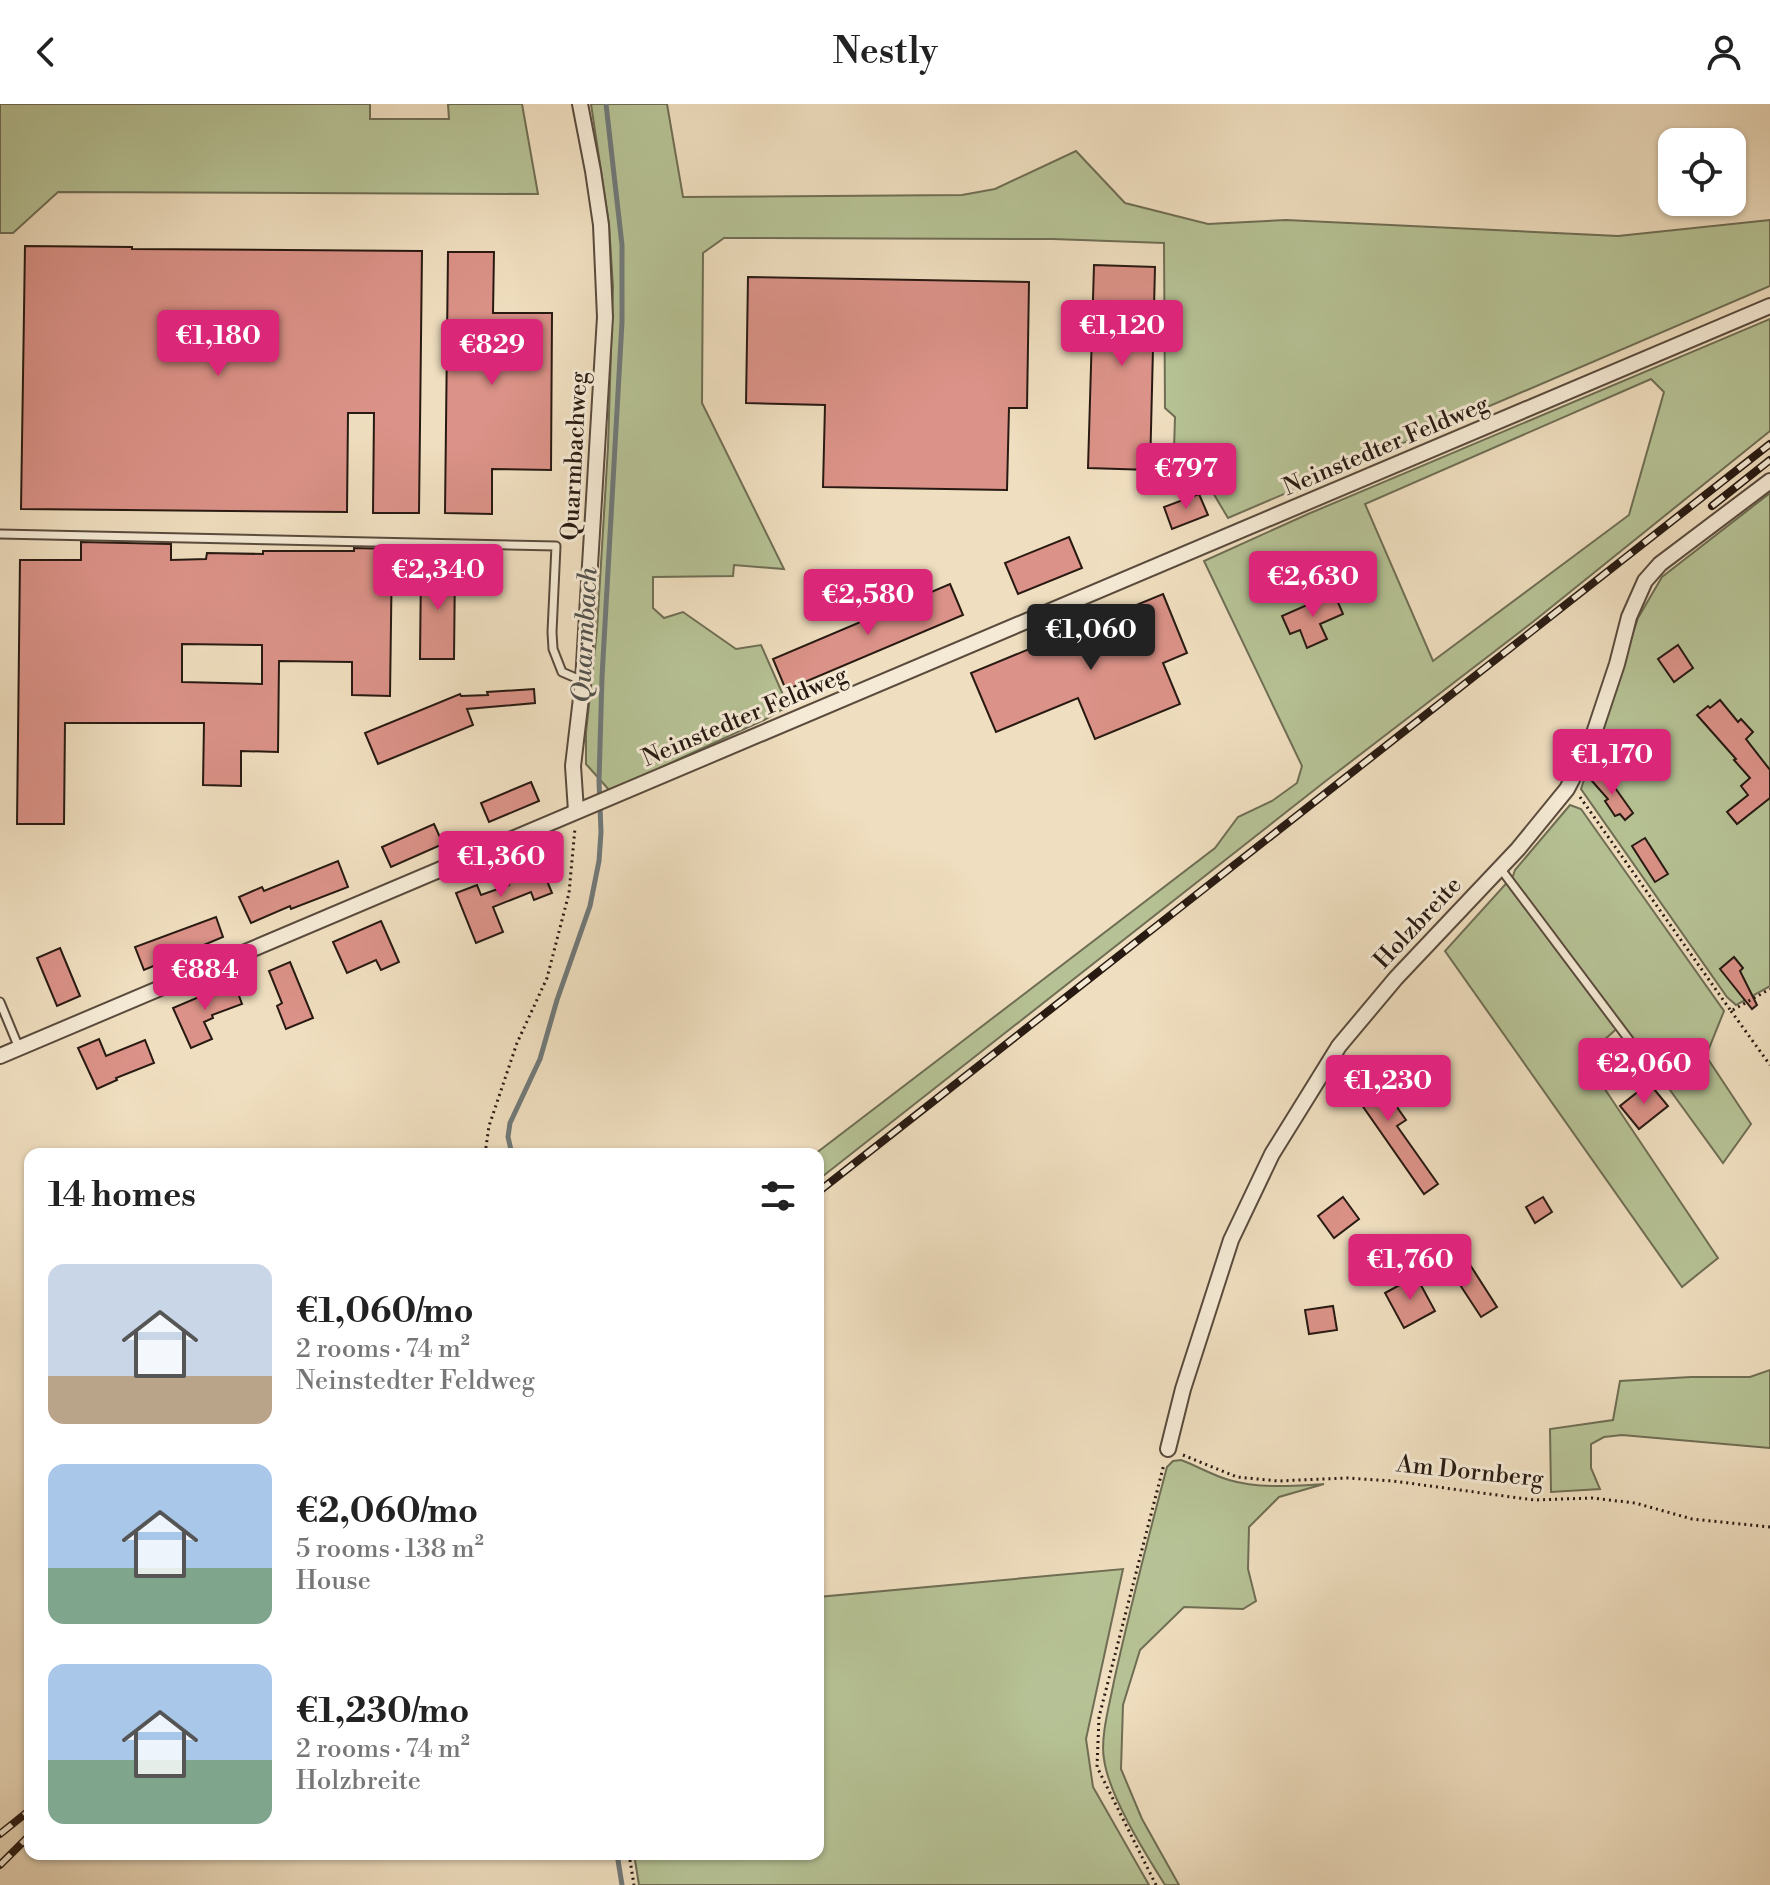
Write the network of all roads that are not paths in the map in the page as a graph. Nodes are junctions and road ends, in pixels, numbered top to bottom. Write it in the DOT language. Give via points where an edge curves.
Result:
graph roads {
  1 [pos="580,104"];
  2 [pos="1770,306"];
  3 [pos="1770,481"];
  4 [pos="0,534"];
  5 [pos="583,681"];
  6 [pos="583,808"];
  7 [pos="1500,868"];
  8 [pos="0,1002"];
  9 [pos="19,1048"];
  10 [pos="0,1056"];
  11 [pos="1654,1073"];
  12 [pos="1168,1449"];
  1 -- 5 [label="street, Quarmbachweg" via="601,225 605,317"];
  2 -- 6 [label="street, Neinstedter Feldweg"];
  3 -- 7 [label="street, Holzbreite" via="1645,581 1590,745 1567,789"];
  4 -- 5 [label="lane" via="556,546 553,649 562,672"];
  5 -- 6 [label="street, Quarmbachweg" via="573,766"];
  6 -- 9 [label="street, Neinstedter Feldweg"];
  7 -- 11 [label="lane"];
  7 -- 12 [label="street, Holzbreite" via="1339,1046 1272,1154 1231,1240"];
  8 -- 9 [label="lane"];
  9 -- 10 [label="street, Neinstedter Feldweg"];
}
